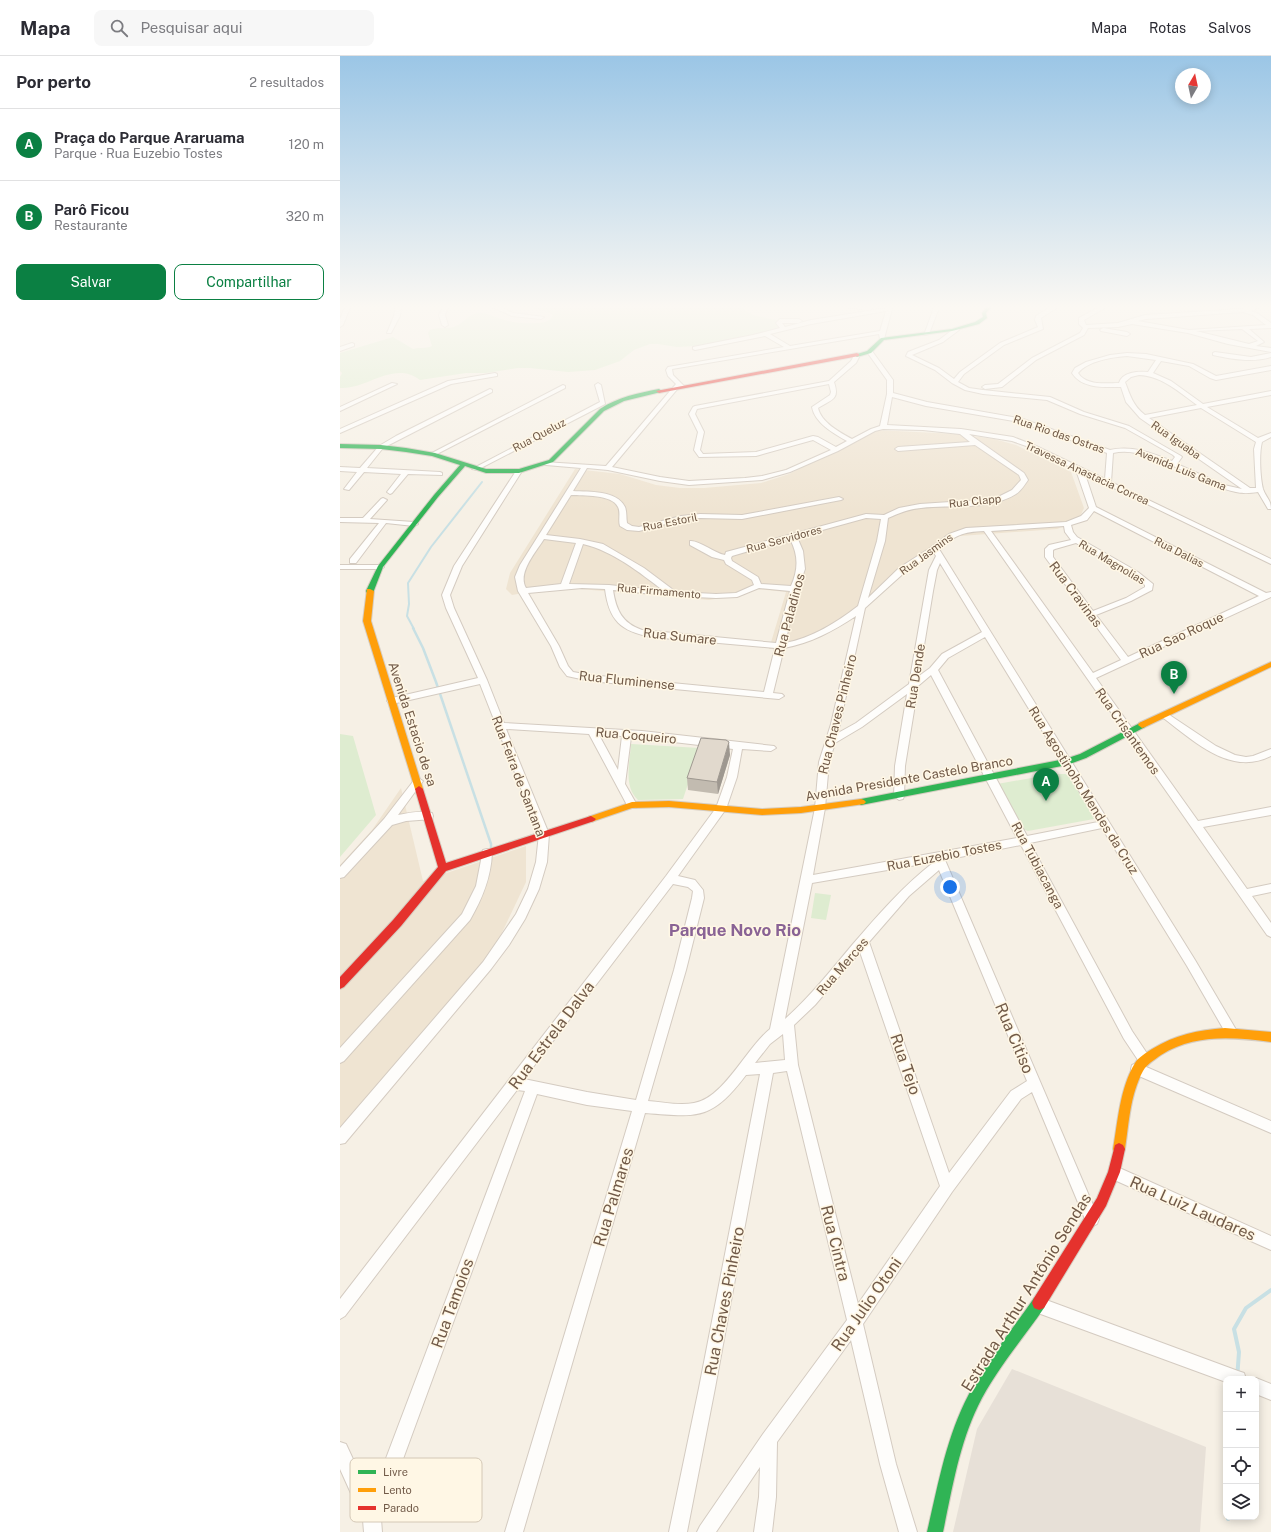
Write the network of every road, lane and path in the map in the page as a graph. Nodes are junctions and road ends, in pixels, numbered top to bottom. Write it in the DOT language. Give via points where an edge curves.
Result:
graph roads {
  1 [pos="670,374"];
  2 [pos="749,374"];
  3 [pos="840,374"];
  4 [pos="886,374"];
  5 [pos="945,374"];
  6 [pos="961,374"];
  7 [pos="1015,374"];
  8 [pos="1075,374"];
  9 [pos="1150,374"];
  10 [pos="1206,374"];
  11 [pos="1240,374"];
  12 [pos="495,376"];
  13 [pos="831,382"];
  14 [pos="955,382"];
  15 [pos="394,384"];
  16 [pos="598,385"];
  17 [pos="1122,385"];
  18 [pos="679,386"];
  19 [pos="563,387"];
  20 [pos="490,391"];
  21 [pos="1271,393"];
  22 [pos="890,394"];
  23 [pos="1257,396"];
  24 [pos="1271,399"];
  25 [pos="606,404"];
  26 [pos="1203,406"];
  27 [pos="340,409"];
  28 [pos="1142,417"];
  29 [pos="883,427"];
  30 [pos="340,431"];
  31 [pos="961,431"];
  32 [pos="1270,436"];
  33 [pos="1259,441"];
  34 [pos="854,442"];
  35 [pos="976,443"];
  36 [pos="340,446"];
  37 [pos="381,447"];
  38 [pos="898,449"];
  39 [pos="836,450"];
  40 [pos="1110,452"];
  41 [pos="432,454"];
  42 [pos="546,463"];
  43 [pos="464,464"];
  44 [pos="1173,465"];
  45 [pos="586,466"];
  46 [pos="608,468"];
  47 [pos="1079,468"];
  48 [pos="340,469"];
  49 [pos="476,469"];
  50 [pos="363,470"];
  51 [pos="519,471"];
  52 [pos="406,472"];
  53 [pos="440,474"];
  54 [pos="1108,482"];
  55 [pos="347,489"];
  56 [pos="1235,490"];
  57 [pos="1248,490"];
  58 [pos="1260,490"];
  59 [pos="390,492"];
  60 [pos="569,493"];
  61 [pos="839,499"];
  62 [pos="383,500"];
  63 [pos="1265,500"];
  64 [pos="1094,508"];
  65 [pos="1271,508"];
  66 [pos="885,517"];
  67 [pos="340,520"];
  68 [pos="366,520"];
  69 [pos="384,521"];
  70 [pos="414,524"];
  71 [pos="1067,524"];
  72 [pos="986,529"];
  73 [pos="542,537"];
  74 [pos="793,537"];
  75 [pos="580,541"];
  76 [pos="1077,541"];
  77 [pos="693,542"];
  78 [pos="937,553"];
  79 [pos="1257,555"];
  80 [pos="1271,557"];
  81 [pos="727,558"];
  82 [pos="353,561"];
  83 [pos="1271,562"];
  84 [pos="340,567"];
  85 [pos="380,567"];
  86 [pos="564,586"];
  87 [pos="758,586"];
  88 [pos="609,587"];
  89 [pos="794,589"];
  90 [pos="522,591"];
  91 [pos="674,594"];
  92 [pos="1268,595"];
  93 [pos="862,607"];
  94 [pos="1092,614"];
  95 [pos="986,633"];
  96 [pos="780,646"];
  97 [pos="1126,661"];
  98 [pos="1271,664"];
  99 [pos="933,670"];
  100 [pos="1092,677"];
  101 [pos="483,680"];
  102 [pos="914,684"];
  103 [pos="768,694"];
  104 [pos="779,696"];
  105 [pos="895,699"];
  106 [pos="392,701"];
  107 [pos="911,703"];
  108 [pos="1165,715"];
  109 [pos="836,724"];
  110 [pos="500,726"];
  111 [pos="853,728"];
  112 [pos="592,731"];
  113 [pos="1128,732"];
  114 [pos="627,733"];
  115 [pos="831,741"];
  116 [pos="738,746"];
  117 [pos="771,748"];
  118 [pos="1271,752"];
  119 [pos="1067,762"];
  120 [pos="989,778"];
  121 [pos="418,781"];
  122 [pos="621,783"];
  123 [pos="899,796"];
  124 [pos="632,805"];
  125 [pos="721,808"];
  126 [pos="820,808"];
  127 [pos="1271,811"];
  128 [pos="428,816"];
  129 [pos="388,822"];
  130 [pos="1105,824"];
  131 [pos="1194,825"];
  132 [pos="544,834"];
  133 [pos="1025,840"];
  134 [pos="487,853"];
  135 [pos="940,859"];
  136 [pos="443,868"];
  137 [pos="340,874"];
  138 [pos="670,879"];
  139 [pos="807,880"];
  140 [pos="1271,888"];
  141 [pos="1244,894"];
  142 [pos="1271,932"];
  143 [pos="863,942"];
  144 [pos="340,984"];
  145 [pos="782,1027"];
  146 [pos="1232,1033"];
  147 [pos="1271,1037"];
  148 [pos="340,1056"];
  149 [pos="1141,1064"];
  150 [pos="792,1065"];
  151 [pos="767,1069"];
  152 [pos="743,1070"];
  153 [pos="514,1084"];
  154 [pos="1034,1084"];
  155 [pos="532,1088"];
  156 [pos="640,1107"];
  157 [pos="1271,1127"];
  158 [pos="340,1137"];
  159 [pos="1115,1173"];
  160 [pos="946,1187"];
  161 [pos="1092,1219"];
  162 [pos="1271,1243"];
  163 [pos="1038,1305"];
  164 [pos="340,1311"];
  165 [pos="855,1322"];
  166 [pos="1230,1376"];
  167 [pos="1259,1387"];
  168 [pos="1271,1392"];
  169 [pos="769,1440"];
  170 [pos="340,1450"];
  171 [pos="397,1458"];
  172 [pos="350,1473"];
  173 [pos="514,1532"];
  174 [pos="678,1532"];
  175 [pos="706,1532"];
  176 [pos="763,1532"];
  177 [pos="908,1532"];
  178 [pos="935,1532"];
  1 -- 18 [label="street"];
  2 -- 18 [label="street"];
  3 -- 13 [label="street"];
  4 -- 22 [label="street" via="889,377"];
  5 -- 14 [label="street"];
  6 -- 14 [label="street"];
  7 -- 14 [label="street" via="1000,386 987,387"];
  8 -- 17 [label="street" via="1077,378 1085,382"];
  9 -- 17 [label="street" via="1127,376"];
  9 -- 26 [label="street"];
  10 -- 11 [label="street" via="1219,378"];
  12 -- 30 [label="street" via="450,382"];
  13 -- 34 [label="street" via="833,396 815,407 814,411 839,434"];
  13 -- 39 [label="street" via="701,407 694,410 692,415 701,432 697,450 702,456 756,454 814,438"];
  14 -- 44 [label="street" via="967,389 983,392 1048,398 1082,413 1119,424 1175,454 1178,457"];
  15 -- 27 [label="street"];
  16 -- 25 [label="street"];
  17 -- 28 [label="street, Rua Iguaba" via="1132,408"];
  18 -- 25 [label="street"];
  18 -- 46 [label="street"];
  19 -- 41 [label="street"];
  20 -- 37 [label="street"];
  21 -- 23 [label="street"];
  22 -- 29 [label="street"];
  22 -- 40 [label="street, Rua Rio das Ostras" via="926,404 1021,420"];
  23 -- 24 [label="street"];
  23 -- 26 [label="street"];
  25 -- 42 [label="street" via="557,455"];
  25 -- 49 [label="street, Rua Queluz"];
  26 -- 28 [label="street"];
  26 -- 33 [label="street"];
  28 -- 57 [label="street, Rua Iguaba"];
  29 -- 31 [label="street, Travessa Anastacia Correa"];
  29 -- 34 [label="street, Travessa Anastacia Correa"];
  31 -- 35 [label="street, Rua Clapp"];
  31 -- 47 [label="street, Travessa Anastacia Correa" via="1019,441"];
  32 -- 33 [label="street"];
  33 -- 58 [label="street"];
  34 -- 39 [label="street, Travessa Anastacia Correa"];
  35 -- 38 [label="street"];
  35 -- 66 [label="street, Rua Clapp" via="1022,474 1025,480 1016,492 1009,497 992,501 907,507"];
  36 -- 37 [label="street"];
  37 -- 41 [label="street"];
  37 -- 50 [label="street"];
  39 -- 46 [label="street, Travessa Anastacia Correa" via="791,474 740,483 685,485"];
  40 -- 44 [label="street, Avenida Luis Gama" via="1120,448 1136,450"];
  40 -- 54 [label="street"];
  41 -- 43 [label="street"];
  42 -- 45 [label="street, Travessa Anastacia Correa"];
  42 -- 51 [label="street"];
  43 -- 49 [label="street"];
  43 -- 70 [label="street, Avenida Estacio de sa"];
  44 -- 56 [label="street, Avenida Luis Gama"];
  45 -- 46 [label="street, Travessa Anastacia Correa"];
  45 -- 60 [label="street, Rua Fluminense"];
  47 -- 54 [label="street, Travessa Anastacia Correa"];
  47 -- 64 [label="street"];
  48 -- 50 [label="street"];
  49 -- 51 [label="street" via="496,472"];
  50 -- 52 [label="street"];
  50 -- 55 [label="street"];
  51 -- 101 [label="street, Rua Feira de Santana" via="458,566 446,595"];
  52 -- 53 [label="street"];
  52 -- 59 [label="street"];
  54 -- 79 [label="street, Travessa Anastacia Correa"];
  56 -- 57 [label="street, Avenida Luis Gama"];
  56 -- 63 [label="street, Avenida Luis Gama"];
  57 -- 58 [label="street, Avenida Luis Gama"];
  58 -- 63 [label="street"];
  60 -- 61 [label="street, Rua Estoril" via="614,499 620,504 626,527 634,529 681,518 742,517"];
  60 -- 73 [label="street, Rua Fluminense"];
  62 -- 68 [label="street"];
  63 -- 65 [label="street"];
  64 -- 71 [label="street, Rua Jasmins" via="1084,518"];
  64 -- 92 [label="street, Rua Dalias"];
  66 -- 74 [label="street, Rua Servidores" via="866,516"];
  66 -- 93 [label="street, Rua Chaves Pinheiro" via="881,541"];
  67 -- 68 [label="street"];
  68 -- 69 [label="street"];
  69 -- 70 [label="street"];
  69 -- 82 [label="street"];
  70 -- 85 [label="street, Avenida Estacio de sa"];
  71 -- 72 [label="street, Rua Jasmins"];
  71 -- 76 [label="street, Rua Magnolias" via="1069,532"];
  72 -- 78 [label="street, Rua Jasmins" via="956,532 948,536"];
  72 -- 100 [label="street, Rua Crisantemos"];
  73 -- 75 [label="street"];
  73 -- 90 [label="street, Rua Fluminense" via="519,576"];
  74 -- 81 [label="street, Rua Servidores" via="735,552"];
  74 -- 89 [label="street, Rua Paladinos" via="799,546 802,559 801,574"];
  75 -- 86 [label="street"];
  75 -- 91 [label="street" via="596,544 610,551"];
  76 -- 94 [label="street, Rua Cravinas" via="1052,547 1049,549 1048,557"];
  76 -- 94 [label="street, Rua Magnolias" via="1149,584 1149,588 1143,592"];
  77 -- 81 [label="street" via="715,556"];
  78 -- 93 [label="street, Rua Jasmins" via="904,569"];
  78 -- 95 [label="street, Rua Agostinoho Mendes da Cruz"];
  78 -- 102 [label="street, Rua Dende"];
  79 -- 80 [label="street"];
  79 -- 83 [label="street, Travessa Anastacia Correa"];
  81 -- 87 [label="street, Rua Servidores" via="755,579"];
  84 -- 85 [label="street"];
  85 -- 106 [label="street, Avenida Estacio de sa" via="368,594 367,621"];
  86 -- 88 [label="street, Rua Firmamento"];
  86 -- 90 [label="street, Rua Firmamento"];
  87 -- 89 [label="street, Rua Firmamento"];
  87 -- 91 [label="street, Rua Firmamento" via="732,595"];
  88 -- 91 [label="street, Rua Firmamento"];
  88 -- 96 [label="street, Rua Sumare" via="610,599 617,618 632,630"];
  89 -- 96 [label="street, Rua Paladinos"];
  90 -- 103 [label="street, Rua Fluminense" via="570,674"];
  92 -- 97 [label="street, Rua Sao Roque"];
  93 -- 96 [label="street, Rua Jasmins" via="808,640"];
  93 -- 109 [label="street, Rua Chaves Pinheiro"];
  94 -- 97 [label="street, Rua Cravinas"];
  95 -- 99 [label="street" via="945,656"];
  95 -- 119 [label="street, Rua Agostinoho Mendes da Cruz"];
  96 -- 103 [label="street, Rua Paladinos"];
  97 -- 100 [label="street, Rua Sao Roque"];
  98 -- 108 [label="street, Avenida Presidente Castelo Branco"];
  99 -- 102 [label="street"];
  99 -- 120 [label="street, Rua Tubiacanga"];
  100 -- 113 [label="street, Rua Crisantemos"];
  101 -- 106 [label="street"];
  101 -- 110 [label="street, Rua Feira de Santana"];
  102 -- 105 [label="street"];
  102 -- 107 [label="street, Rua Dende"];
  103 -- 104 [label="street, Rua Fluminense"];
  105 -- 107 [label="street"];
  105 -- 111 [label="street"];
  106 -- 121 [label="street, Avenida Estacio de sa"];
  107 -- 123 [label="street, Rua Dende" via="900,766"];
  108 -- 113 [label="street, Avenida Presidente Castelo Branco"];
  108 -- 118 [label="street" via="1211,747 1234,759 1244,761"];
  109 -- 111 [label="street"];
  109 -- 115 [label="street, Rua Chaves Pinheiro"];
  110 -- 112 [label="street, Rua Coqueiro"];
  110 -- 132 [label="street, Rua Feira de Santana"];
  111 -- 115 [label="street"];
  112 -- 114 [label="street, Rua Coqueiro"];
  112 -- 122 [label="street"];
  113 -- 119 [label="street, Avenida Presidente Castelo Branco"];
  113 -- 131 [label="street, Rua Crisantemos"];
  114 -- 116 [label="street, Rua Coqueiro"];
  114 -- 122 [label="street"];
  115 -- 126 [label="street, Rua Chaves Pinheiro" via="824,762"];
  116 -- 117 [label="street, Rua Coqueiro"];
  116 -- 125 [label="street, Rua Estrela Dalva" via="732,777"];
  119 -- 120 [label="street, Avenida Presidente Castelo Branco"];
  119 -- 130 [label="street, Rua Agostinoho Mendes da Cruz"];
  120 -- 123 [label="street, Avenida Presidente Castelo Branco"];
  120 -- 133 [label="street, Rua Tubiacanga"];
  121 -- 128 [label="street, Avenida Estacio de sa"];
  121 -- 129 [label="street"];
  122 -- 124 [label="street"];
  123 -- 126 [label="street, Avenida Presidente Castelo Branco"];
  124 -- 125 [label="street, Avenida Presidente Castelo Branco" via="664,804"];
  124 -- 132 [label="street, Avenida Presidente Castelo Branco"];
  125 -- 126 [label="street, Avenida Presidente Castelo Branco" via="759,813"];
  125 -- 138 [label="street, Rua Estrela Dalva"];
  126 -- 139 [label="street, Rua Chaves Pinheiro"];
  127 -- 131 [label="street"];
  128 -- 129 [label="street" via="406,817"];
  128 -- 136 [label="street, Avenida Estacio de sa"];
  129 -- 137 [label="street"];
  130 -- 133 [label="street, Rua Euzebio Tostes"];
  130 -- 146 [label="street, Rua Agostinoho Mendes da Cruz"];
  131 -- 141 [label="street, Rua Crisantemos"];
  132 -- 134 [label="street, Avenida Presidente Castelo Branco"];
  132 -- 158 [label="street, Rua Feira de Santana" via="540,873 512,931 460,998"];
  133 -- 135 [label="street, Rua Euzebio Tostes"];
  133 -- 149 [label="street, Rua Tubiacanga"];
  134 -- 136 [label="street, Avenida Presidente Castelo Branco"];
  134 -- 148 [label="street" via="482,885 476,902 466,917"];
  135 -- 139 [label="street, Rua Euzebio Tostes"];
  135 -- 143 [label="street, Rua Merces"];
  135 -- 154 [label="street, Rua Citiso"];
  136 -- 144 [label="street" via="398,924"];
  138 -- 153 [label="street, Rua Estrela Dalva"];
  138 -- 156 [label="street, Rua Palmares" via="695,886 698,898"];
  139 -- 145 [label="street, Rua Chaves Pinheiro"];
  140 -- 141 [label="street"];
  141 -- 142 [label="street, Rua Crisantemos"];
  143 -- 145 [label="street, Rua Merces" via="811,1001"];
  143 -- 160 [label="street, Rua Tejo"];
  145 -- 150 [label="street, Rua Cintra"];
  145 -- 152 [label="street, Rua Merces" via="766,1040"];
  146 -- 147 [label="street"];
  146 -- 149 [label="street" via="1183,1039 1164,1046"];
  149 -- 157 [label="street"];
  149 -- 159 [label="street, Estrada Arthur Antônio Sendas" via="1127,1102"];
  150 -- 151 [label="street"];
  150 -- 165 [label="street, Rua Cintra"];
  151 -- 152 [label="street"];
  151 -- 174 [label="street, Rua Chaves Pinheiro"];
  152 -- 156 [label="street, Rua Merces" via="712,1101 697,1109"];
  153 -- 155 [label="street, Rua Merces"];
  153 -- 164 [label="street, Rua Estrela Dalva"];
  154 -- 160 [label="street, Rua Julio Otoni" via="1016,1096"];
  154 -- 161 [label="street, Rua Citiso"];
  155 -- 156 [label="street, Rua Merces"];
  155 -- 171 [label="street, Rua Tamoios"];
  156 -- 173 [label="street, Rua Palmares"];
  159 -- 161 [label="street, Estrada Arthur Antônio Sendas"];
  159 -- 162 [label="street, Rua Luiz Laudares"];
  160 -- 165 [label="street, Rua Julio Otoni"];
  161 -- 163 [label="street, Estrada Arthur Antônio Sendas"];
  163 -- 166 [label="street"];
  163 -- 178 [label="street, Estrada Arthur Antônio Sendas" via="982,1384 964,1421 951,1461"];
  165 -- 169 [label="street, Rua Julio Otoni"];
  165 -- 177 [label="street, Rua Cintra" via="888,1464"];
  167 -- 168 [label="street"];
  169 -- 175 [label="street, Rua Julio Otoni"];
  169 -- 176 [label="street" via="770,1483"];
  170 -- 172 [label="street"];
}
